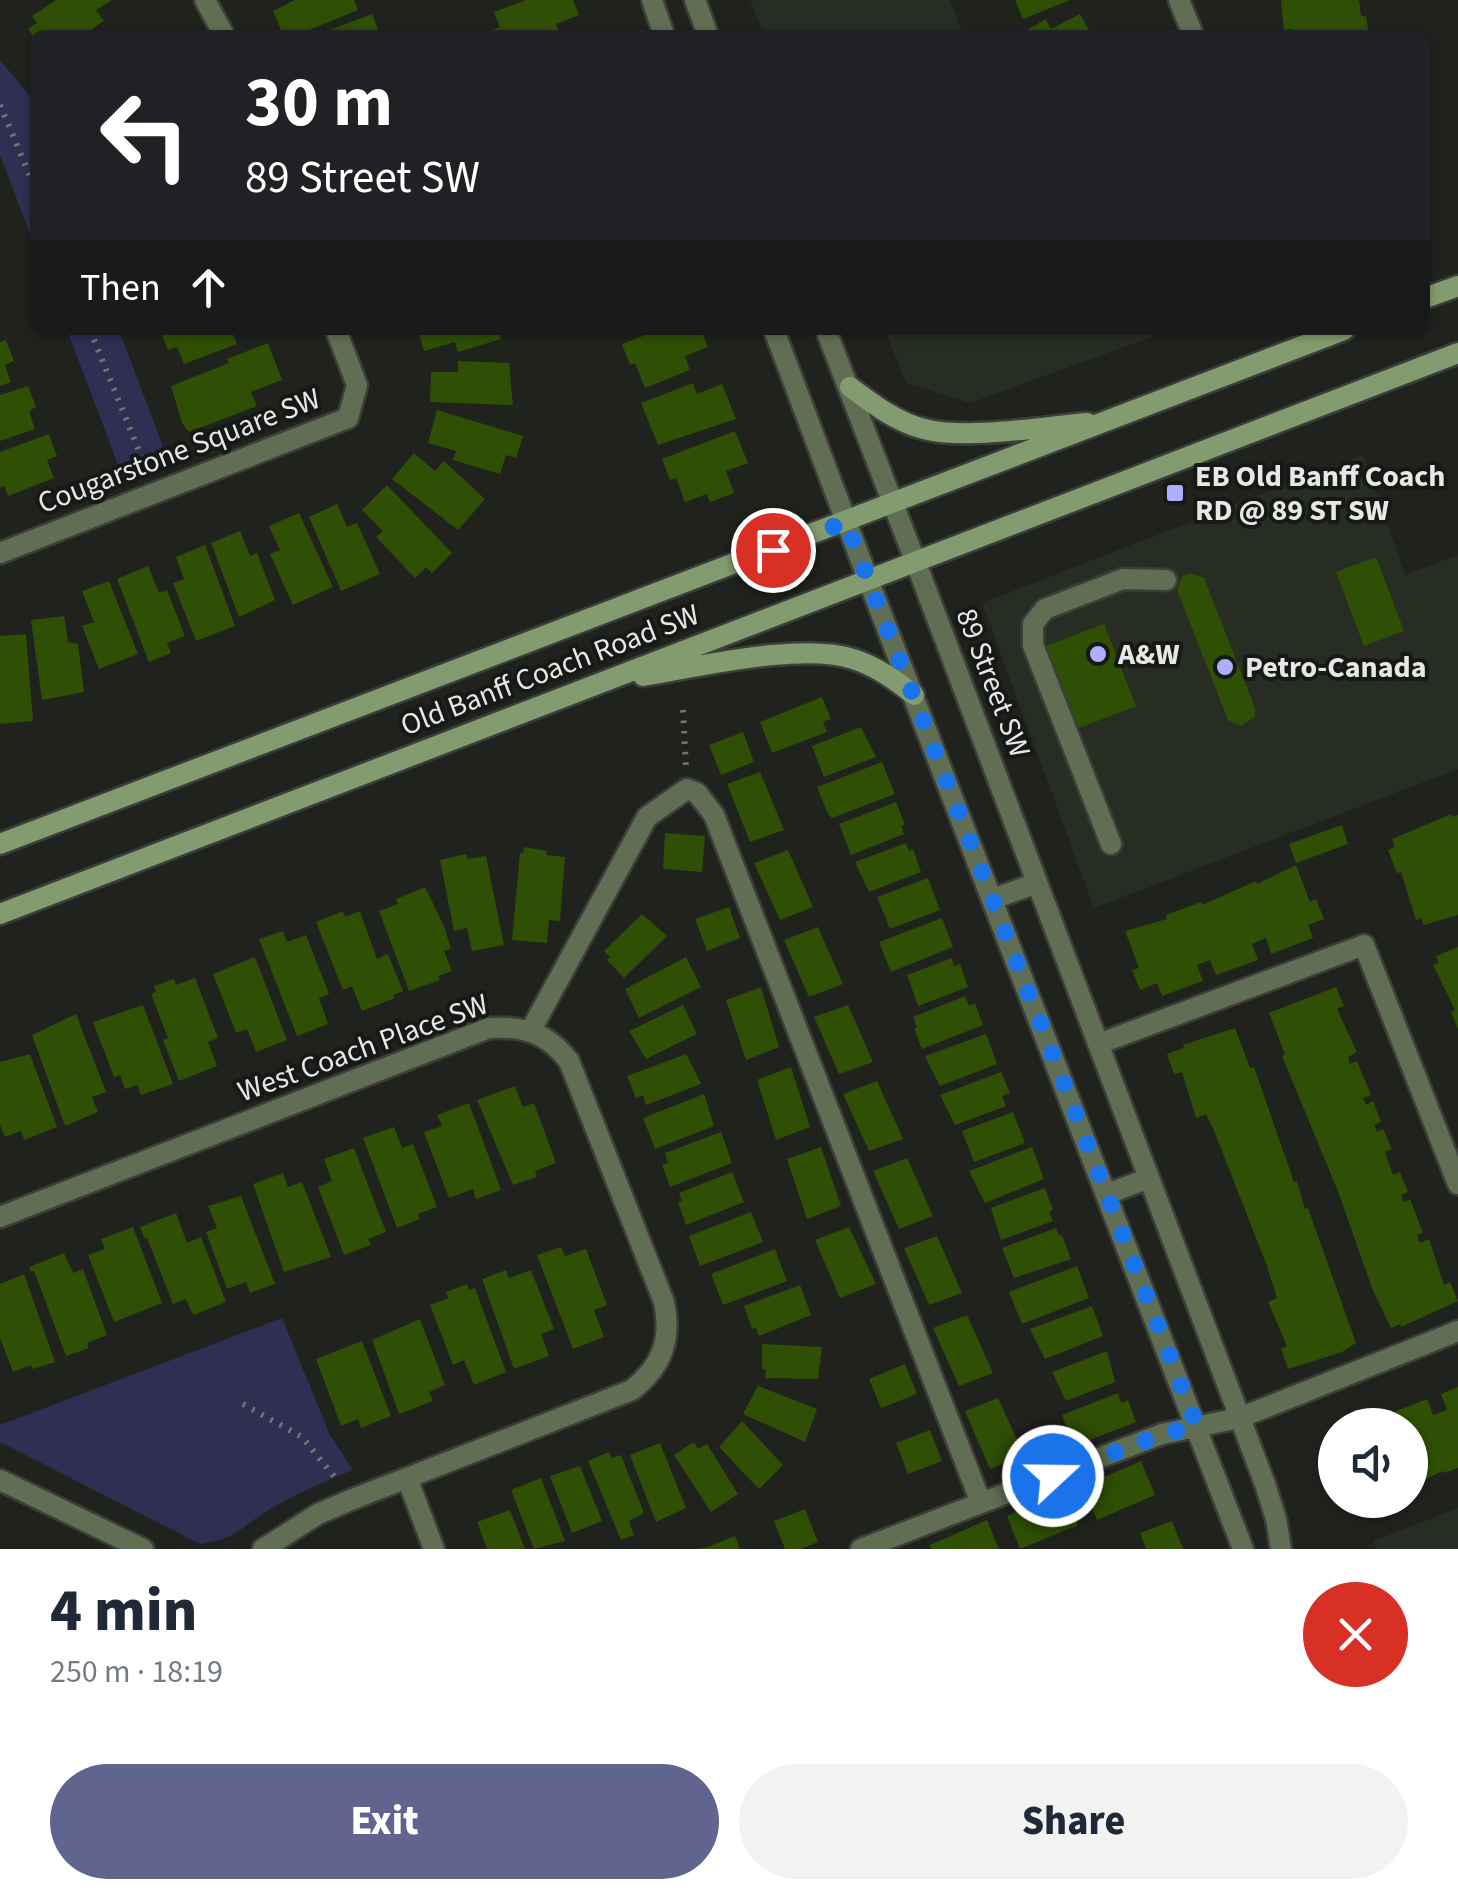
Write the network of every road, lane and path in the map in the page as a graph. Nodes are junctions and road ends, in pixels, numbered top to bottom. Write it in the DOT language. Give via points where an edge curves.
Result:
graph roads {
  1 [pos="205,0"];
  2 [pos="652,0"];
  3 [pos="695,0"];
  4 [pos="1180,0"];
  5 [pos="221,30"];
  6 [pos="662,30"];
  7 [pos="706,30"];
  8 [pos="1191,30"];
  9 [pos="0,105"];
  10 [pos="30,176"];
  11 [pos="1458,286"];
  12 [pos="1430,296"];
  13 [pos="92,335"];
  14 [pos="338,335"];
  15 [pos="776,335"];
  16 [pos="828,335"];
  17 [pos="1331,335"];
  18 [pos="1458,353"];
  19 [pos="850,388"];
  20 [pos="1109,422"];
  21 [pos="156,492"];
  22 [pos="895,504"];
  23 [pos="846,522"];
  24 [pos="0,553"];
  25 [pos="916,563"];
  26 [pos="1166,580"];
  27 [pos="869,582"];
  28 [pos="602,682"];
  29 [pos="914,694"];
  30 [pos="683,710"];
  31 [pos="687,789"];
  32 [pos="0,844"];
  33 [pos="1111,844"];
  34 [pos="1037,883"];
  35 [pos="993,899"];
  36 [pos="0,914"];
  37 [pos="531,1030"];
  38 [pos="1098,1044"];
  39 [pos="1147,1178"];
  40 [pos="1458,1184"];
  41 [pos="1107,1194"];
  42 [pos="0,1217"];
  43 [pos="1458,1331"];
  44 [pos="243,1404"];
  45 [pos="1238,1418"];
  46 [pos="1197,1426"];
  47 [pos="407,1478"];
  48 [pos="0,1480"];
  49 [pos="353,1499"];
  50 [pos="981,1504"];
  51 [pos="143,1549"];
  52 [pos="263,1549"];
  53 [pos="434,1549"];
  54 [pos="860,1549"];
  55 [pos="1243,1549"];
  56 [pos="1281,1549"];
  1 -- 5 [label="street"];
  2 -- 6 [label="street"];
  3 -- 7 [label="street"];
  4 -- 8 [label="street"];
  9 -- 10 [label="path"];
  11 -- 12 [label="main road"];
  13 -- 21 [label="path"];
  14 -- 21 [label="street, Cougarstone Square SW" via="357,386 348,418"];
  15 -- 23 [label="street"];
  16 -- 19 [label="street, 89 Street SW"];
  17 -- 20 [label="main road, Old Banff Coach Road SW"];
  18 -- 25 [label="main road, Old Banff Coach Road SW"];
  19 -- 20 [label="main road" via="890,416 926,430"];
  19 -- 22 [label="street, 89 Street SW"];
  20 -- 22 [label="main road, Old Banff Coach Road SW"];
  21 -- 24 [label="street, Cougarstone Square SW"];
  22 -- 23 [label="main road, Old Banff Coach Road SW"];
  22 -- 25 [label="street, 89 Street SW"];
  23 -- 27 [label="street"];
  23 -- 32 [label="main road, Old Banff Coach Road SW"];
  25 -- 27 [label="main road, Old Banff Coach Road SW"];
  25 -- 34 [label="street, 89 Street SW"];
  26 -- 33 [label="street" via="1123,579 1045,609 1033,624 1033,645"];
  27 -- 28 [label="main road, Old Banff Coach Road SW"];
  27 -- 29 [label="street"];
  28 -- 29 [label="main road" via="828,655 858,660"];
  28 -- 36 [label="main road, Old Banff Coach Road SW"];
  29 -- 35 [label="street"];
  30 -- 31 [label="path"];
  31 -- 37 [label="street" via="647,817"];
  31 -- 50 [label="street" via="714,815"];
  34 -- 35 [label="street"];
  34 -- 38 [label="street, 89 Street SW"];
  35 -- 41 [label="street"];
  37 -- 42 [label="street, West Coach Place SW" via="489,1028"];
  37 -- 47 [label="street, West Coach Place SW" via="570,1062 664,1302 667,1338 653,1373 632,1390"];
  38 -- 39 [label="street, 89 Street SW"];
  38 -- 40 [label="street" via="1364,944"];
  39 -- 41 [label="street"];
  39 -- 45 [label="street, 89 Street SW"];
  41 -- 46 [label="street"];
  43 -- 45 [label="street"];
  44 -- 49 [label="path" via="302,1437"];
  45 -- 46 [label="street"];
  45 -- 56 [label="street, 89 Street SW"];
  46 -- 50 [label="street"];
  46 -- 55 [label="street"];
  47 -- 49 [label="street, West Coach Place SW"];
  47 -- 53 [label="street"];
  48 -- 51 [label="street"];
  49 -- 52 [label="street, West Coach Place SW"];
  50 -- 54 [label="street"];
}
